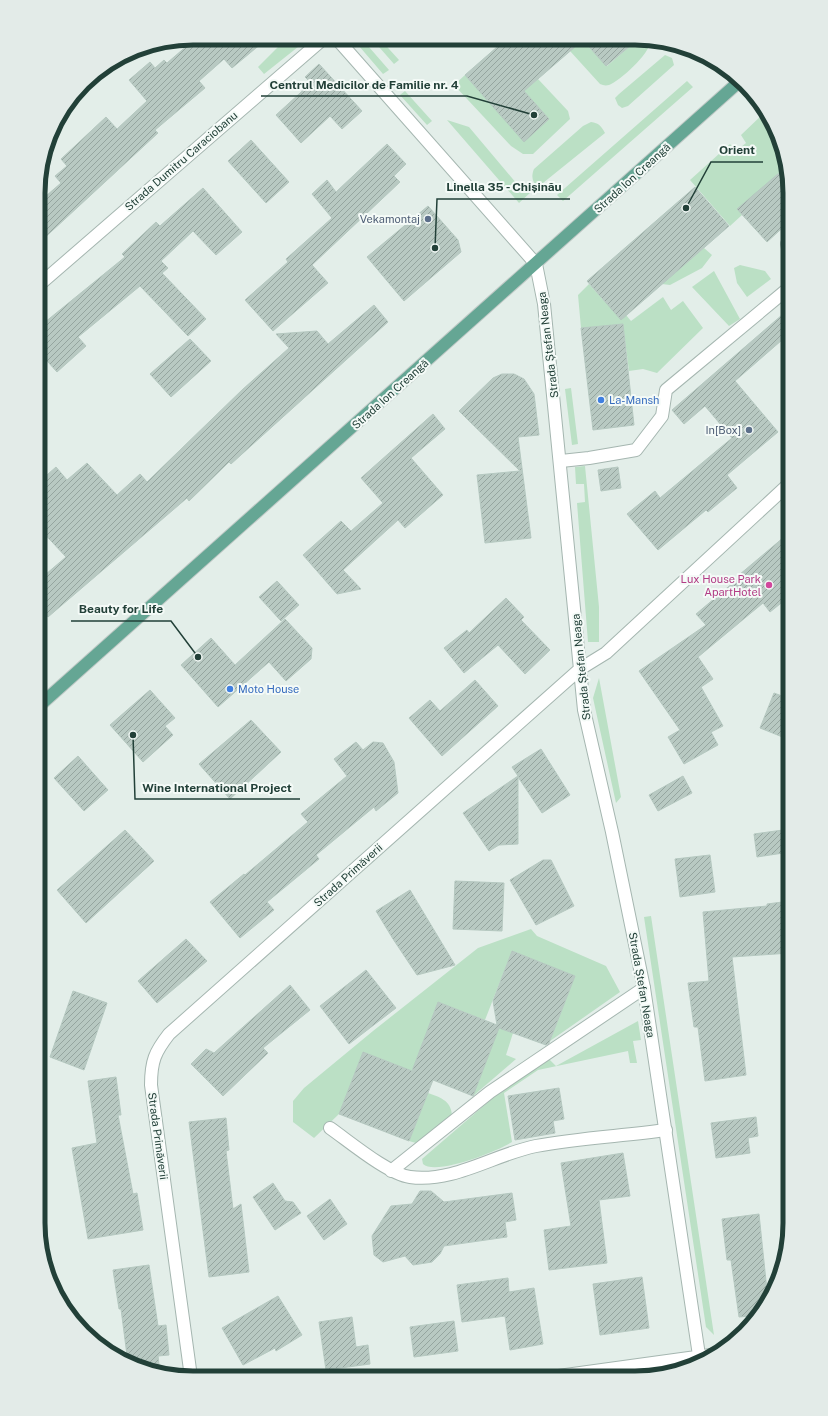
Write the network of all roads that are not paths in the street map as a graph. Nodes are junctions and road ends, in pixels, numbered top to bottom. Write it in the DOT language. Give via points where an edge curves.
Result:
graph roads {
  1 [pos="316,45"];
  2 [pos="342,45"];
  3 [pos="736,85"];
  4 [pos="536,264"];
  5 [pos="45,279"];
  6 [pos="783,293"];
  7 [pos="560,461"];
  8 [pos="783,489"];
  9 [pos="580,669"];
  10 [pos="45,701"];
  11 [pos="644,988"];
  12 [pos="330,1128"];
  13 [pos="666,1130"];
  14 [pos="391,1171"];
  15 [pos="700,1357"];
  16 [pos="692,1360"];
  17 [pos="190,1371"];
  18 [pos="601,1371"];
  1 -- 5 [label="street, Strada Dumitru Caraciobanu"];
  2 -- 4 [label="street"];
  3 -- 4 [label="main road, Strada Ion Creangă"];
  4 -- 7 [label="street, Strada Ștefan Neaga" via="544,304"];
  4 -- 10 [label="main road, Strada Ion Creangă"];
  6 -- 7 [label="street" via="666,390 662,416 636,450"];
  7 -- 9 [label="street, Strada Ștefan Neaga"];
  8 -- 9 [label="street, Strada Primăverii" via="606,653"];
  9 -- 11 [label="street, Strada Ștefan Neaga" via="584,710"];
  9 -- 17 [label="street, Strada Primăverii" via="169,1034 156,1051 151,1067 151,1085"];
  11 -- 13 [label="street, Strada Ștefan Neaga"];
  11 -- 14 [label="street" via="490,1092"];
  12 -- 14 [label="street"];
  13 -- 14 [label="street" via="536,1146 456,1173 435,1177 410,1177"];
  13 -- 15 [label="street, Strada Ștefan Neaga"];
  16 -- 18 [label="street"];
}
